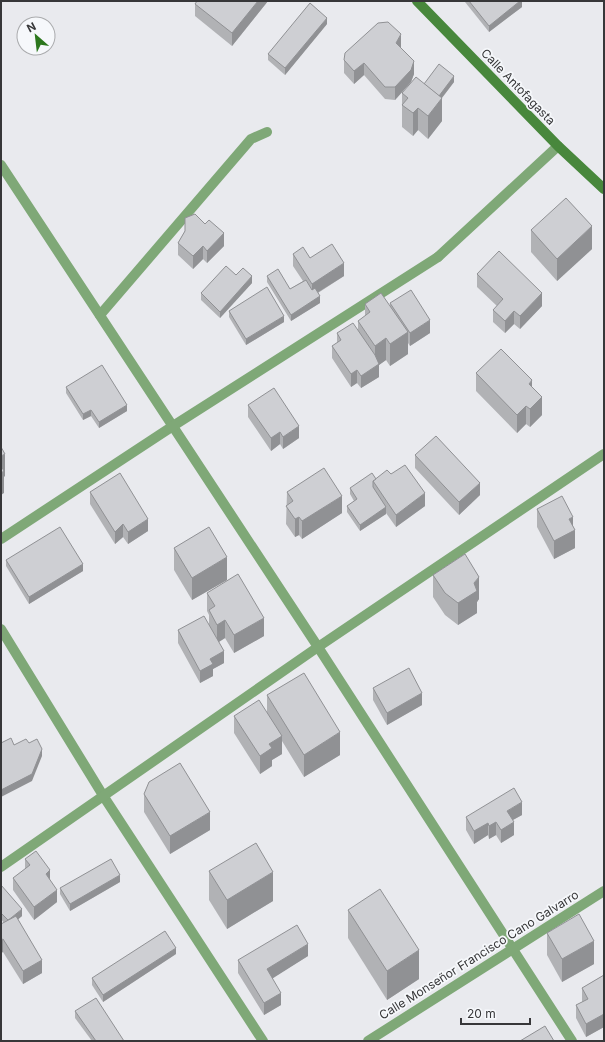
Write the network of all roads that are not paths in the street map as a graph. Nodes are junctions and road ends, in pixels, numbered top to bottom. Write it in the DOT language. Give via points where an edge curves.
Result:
graph roads {
  1 [pos="417,1"];
  2 [pos="267,132"];
  3 [pos="558,146"];
  4 [pos="1,165"];
  5 [pos="603,186"];
  6 [pos="100,316"];
  7 [pos="172,426"];
  8 [pos="604,454"];
  9 [pos="1,539"];
  10 [pos="1,629"];
  11 [pos="318,648"];
  12 [pos="104,797"];
  13 [pos="1,867"];
  14 [pos="604,891"];
  15 [pos="512,949"];
  16 [pos="263,1041"];
  17 [pos="368,1041"];
  18 [pos="572,1041"];
  1 -- 3 [label="main road, Calle Antofagasta"];
  2 -- 6 [label="street" via="251,139"];
  3 -- 5 [label="main road, Calle Antofagasta"];
  3 -- 7 [label="street" via="438,257"];
  4 -- 6 [label="street"];
  6 -- 7 [label="street"];
  7 -- 9 [label="street"];
  7 -- 11 [label="street"];
  8 -- 11 [label="street"];
  10 -- 12 [label="street"];
  11 -- 12 [label="street"];
  11 -- 15 [label="street"];
  12 -- 13 [label="street"];
  12 -- 16 [label="street"];
  14 -- 15 [label="street, Calle Monseñor Francisco Cano Galvarro"];
  15 -- 17 [label="street, Calle Monseñor Francisco Cano Galvarro"];
  15 -- 18 [label="street"];
}
